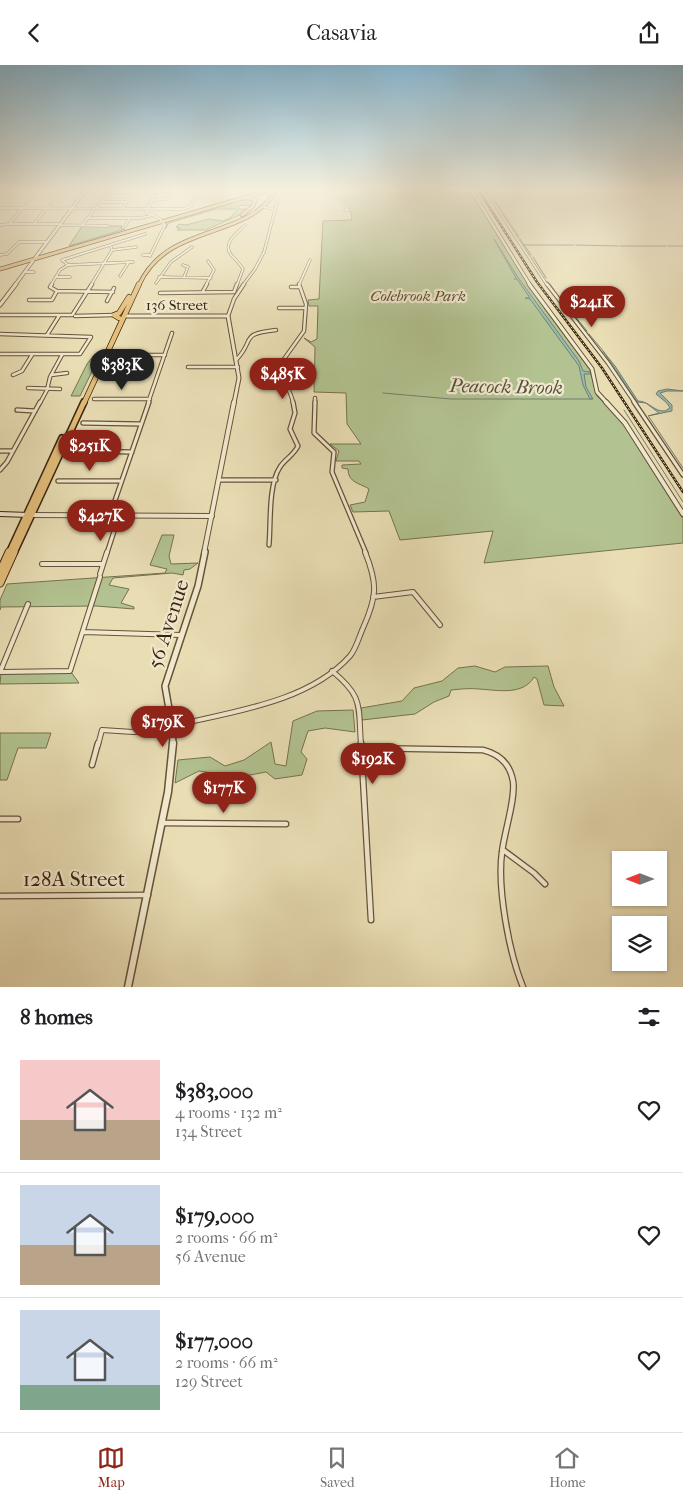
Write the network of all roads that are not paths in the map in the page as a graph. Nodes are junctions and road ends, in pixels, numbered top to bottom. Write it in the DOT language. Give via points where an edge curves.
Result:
graph roads {
  1 [pos="53,234"];
  2 [pos="117,234"];
  3 [pos="117,234"];
  4 [pos="160,234"];
  5 [pos="197,234"];
  6 [pos="203,234"];
  7 [pos="236,234"];
  8 [pos="268,234"];
  9 [pos="499,234"];
  10 [pos="514,234"];
  11 [pos="145,235"];
  12 [pos="47,242"];
  13 [pos="110,245"];
  14 [pos="136,247"];
  15 [pos="192,247"];
  16 [pos="112,250"];
  17 [pos="40,252"];
  18 [pos="48,254"];
  19 [pos="0,255"];
  20 [pos="143,255"];
  21 [pos="35,258"];
  22 [pos="310,260"];
  23 [pos="208,261"];
  24 [pos="132,262"];
  25 [pos="22,263"];
  26 [pos="104,263"];
  27 [pos="129,263"];
  28 [pos="31,264"];
  29 [pos="68,265"];
  30 [pos="183,265"];
  31 [pos="145,266"];
  32 [pos="0,268"];
  33 [pos="25,272"];
  34 [pos="34,272"];
  35 [pos="241,275"];
  36 [pos="120,276"];
  37 [pos="249,276"];
  38 [pos="56,277"];
  39 [pos="70,277"];
  40 [pos="138,277"];
  41 [pos="159,277"];
  42 [pos="184,277"];
  43 [pos="211,278"];
  44 [pos="156,283"];
  45 [pos="291,287"];
  46 [pos="299,287"];
  47 [pos="114,288"];
  48 [pos="57,291"];
  49 [pos="87,292"];
  50 [pos="113,292"];
  51 [pos="203,292"];
  52 [pos="160,293"];
  53 [pos="236,293"];
  54 [pos="29,300"];
  55 [pos="107,301"];
  56 [pos="0,305"];
  57 [pos="279,307"];
  58 [pos="305,308"];
  59 [pos="0,315"];
  60 [pos="59,315"];
  61 [pos="74,315"];
  62 [pos="126,315"];
  63 [pos="117,317"];
  64 [pos="228,317"];
  65 [pos="276,330"];
  66 [pos="172,333"];
  67 [pos="0,335"];
  68 [pos="47,335"];
  69 [pos="0,354"];
  70 [pos="32,354"];
  71 [pos="62,354"];
  72 [pos="114,355"];
  73 [pos="165,355"];
  74 [pos="236,360"];
  75 [pos="188,367"];
  76 [pos="238,367"];
  77 [pos="67,373"];
  78 [pos="13,375"];
  79 [pos="51,375"];
  80 [pos="28,388"];
  81 [pos="48,388"];
  82 [pos="60,389"];
  83 [pos="315,398"];
  84 [pos="94,399"];
  85 [pos="150,399"];
  86 [pos="17,410"];
  87 [pos="35,411"];
  88 [pos="83,423"];
  89 [pos="141,424"];
  90 [pos="0,451"];
  91 [pos="13,451"];
  92 [pos="71,451"];
  93 [pos="132,451"];
  94 [pos="0,470"];
  95 [pos="683,475"];
  96 [pos="219,480"];
  97 [pos="276,480"];
  98 [pos="58,481"];
  99 [pos="122,481"];
  100 [pos="0,514"];
  101 [pos="683,514"];
  102 [pos="29,515"];
  103 [pos="110,516"];
  104 [pos="120,516"];
  105 [pos="212,516"];
  106 [pos="269,545"];
  107 [pos="42,564"];
  108 [pos="103,565"];
  109 [pos="0,572"];
  110 [pos="0,583"];
  111 [pos="373,597"];
  112 [pos="28,604"];
  113 [pos="440,625"];
  114 [pos="83,632"];
  115 [pos="181,635"];
  116 [pos="332,671"];
  117 [pos="0,672"];
  118 [pos="172,728"];
  119 [pos="362,748"];
  120 [pos="92,765"];
  121 [pos="0,819"];
  122 [pos="18,819"];
  123 [pos="162,823"];
  124 [pos="286,824"];
  125 [pos="503,850"];
  126 [pos="545,885"];
  127 [pos="148,895"];
  128 [pos="0,896"];
  129 [pos="371,921"];
  130 [pos="128,987"];
  131 [pos="522,987"];
  1 -- 12 [label="street"];
  2 -- 18 [label="main road"];
  3 -- 21 [label="main road"];
  4 -- 20 [label="street" via="150,255"];
  5 -- 31 [label="highway" via="169,246"];
  6 -- 62 [label="highway" via="161,254 144,271"];
  7 -- 35 [label="street" via="227,247 243,269"];
  8 -- 37 [label="street" via="264,252"];
  9 -- 101 [label="street" via="532,288 592,369 597,392 626,423"];
  10 -- 95 [label="street" via="552,292 608,363"];
  11 -- 13 [label="street"];
  12 -- 17 [label="street"];
  12 -- 19 [label="street" via="17,243 6,254"];
  13 -- 16 [label="street"];
  13 -- 29 [label="street" via="62,260"];
  14 -- 16 [label="street"];
  15 -- 41 [label="street" via="172,260"];
  16 -- 26 [label="street"];
  17 -- 18 [label="main road"];
  17 -- 21 [label="street"];
  18 -- 21 [label="main road"];
  21 -- 25 [label="main road"];
  21 -- 28 [label="street"];
  21 -- 32 [label="main road"];
  22 -- 46 [label="street"];
  23 -- 43 [label="street" via="214,270"];
  24 -- 27 [label="street"];
  25 -- 28 [label="main road"];
  25 -- 32 [label="main road"];
  26 -- 27 [label="street"];
  26 -- 29 [label="street"];
  26 -- 49 [label="street"];
  27 -- 36 [label="street"];
  28 -- 33 [label="street"];
  29 -- 38 [label="street"];
  30 -- 42 [label="street" via="188,267"];
  33 -- 34 [label="street"];
  33 -- 56 [label="street"];
  35 -- 37 [label="street"];
  35 -- 53 [label="street"];
  37 -- 53 [label="street"];
  38 -- 39 [label="street"];
  38 -- 48 [label="street" via="51,289"];
  40 -- 63 [label="highway"];
  41 -- 42 [label="street"];
  41 -- 44 [label="street"];
  42 -- 43 [label="street"];
  43 -- 51 [label="street"];
  45 -- 46 [label="street"];
  46 -- 58 [label="street"];
  47 -- 50 [label="street"];
  48 -- 49 [label="street"];
  48 -- 54 [label="street" via="52,300"];
  49 -- 50 [label="street"];
  49 -- 61 [label="street"];
  50 -- 55 [label="street"];
  51 -- 52 [label="street"];
  51 -- 53 [label="street"];
  53 -- 64 [label="street"];
  57 -- 58 [label="street"];
  58 -- 97 [label="street" via="303,335 281,361 278,371 291,391 295,413 290,429 298,447 296,453 281,466"];
  59 -- 60 [label="street"];
  60 -- 61 [label="street"];
  60 -- 68 [label="street"];
  61 -- 63 [label="street"];
  62 -- 64 [label="street, 136 Street"];
  62 -- 102 [label="highway"];
  63 -- 102 [label="highway"];
  64 -- 74 [label="street, 56 Avenue"];
  65 -- 74 [label="street" via="252,335"];
  66 -- 73 [label="street"];
  67 -- 68 [label="street"];
  68 -- 71 [label="street" via="90,335 81,353"];
  69 -- 70 [label="street"];
  70 -- 71 [label="street"];
  70 -- 78 [label="street" via="22,371"];
  71 -- 79 [label="street"];
  72 -- 73 [label="street"];
  73 -- 85 [label="street"];
  74 -- 76 [label="street, 56 Avenue"];
  75 -- 76 [label="street"];
  76 -- 96 [label="street, 56 Avenue" via="236,397"];
  77 -- 79 [label="street"];
  79 -- 81 [label="street"];
  80 -- 81 [label="street"];
  81 -- 82 [label="street"];
  81 -- 87 [label="street"];
  83 -- 111 [label="street" via="313,430 334,453 332,472 374,574"];
  84 -- 85 [label="street"];
  85 -- 89 [label="street"];
  86 -- 87 [label="street"];
  87 -- 91 [label="street"];
  88 -- 89 [label="street"];
  89 -- 93 [label="street"];
  90 -- 91 [label="street"];
  91 -- 94 [label="street"];
  92 -- 93 [label="street"];
  93 -- 99 [label="street"];
  96 -- 97 [label="street"];
  96 -- 105 [label="street, 56 Avenue"];
  97 -- 106 [label="street"];
  98 -- 99 [label="street"];
  99 -- 103 [label="street"];
  100 -- 102 [label="street"];
  102 -- 103 [label="street"];
  102 -- 109 [label="highway"];
  102 -- 110 [label="highway"];
  103 -- 104 [label="street"];
  104 -- 105 [label="street"];
  104 -- 108 [label="street"];
  105 -- 115 [label="street, 56 Avenue" via="198,586"];
  107 -- 108 [label="street"];
  108 -- 114 [label="street"];
  111 -- 113 [label="street" via="413,591"];
  111 -- 116 [label="street" via="373,605 350,655"];
  112 -- 117 [label="street"];
  114 -- 115 [label="street"];
  114 -- 117 [label="street" via="69,671"];
  115 -- 118 [label="street, 56 Avenue" via="165,686"];
  116 -- 118 [label="street" via="305,690"];
  116 -- 119 [label="street" via="357,696"];
  118 -- 120 [label="street" via="133,732 102,730"];
  118 -- 123 [label="street, 56 Avenue" via="172,754"];
  119 -- 125 [label="street" via="483,750 498,756 509,768 514,787"];
  119 -- 129 [label="street"];
  121 -- 122 [label="street"];
  123 -- 124 [label="street"];
  123 -- 127 [label="street, 56 Avenue"];
  125 -- 126 [label="street"];
  125 -- 131 [label="street" via="501,878"];
  127 -- 128 [label="street, 128A Street"];
  127 -- 130 [label="street, 56 Avenue"];
}
